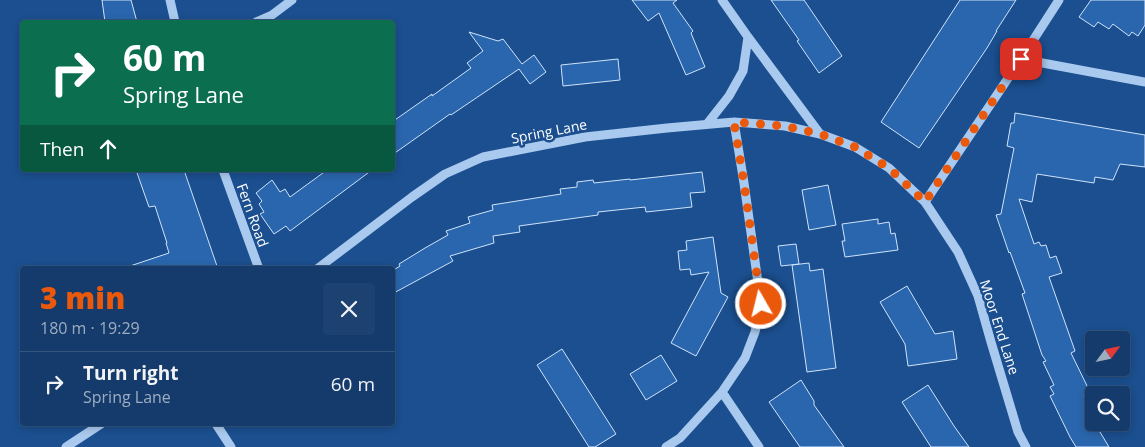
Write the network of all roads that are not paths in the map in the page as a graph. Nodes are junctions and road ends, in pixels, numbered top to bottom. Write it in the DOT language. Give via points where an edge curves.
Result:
graph roads {
  1 [pos="170,0"];
  2 [pos="292,0"];
  3 [pos="722,0"];
  4 [pos="1059,0"];
  5 [pos="175,20"];
  6 [pos="261,20"];
  7 [pos="748,37"];
  8 [pos="1021,59"];
  9 [pos="1145,82"];
  10 [pos="734,122"];
  11 [pos="707,124"];
  12 [pos="820,134"];
  13 [pos="223,172"];
  14 [pos="925,202"];
  15 [pos="258,266"];
  16 [pos="321,266"];
  17 [pos="722,392"];
  18 [pos="98,426"];
  19 [pos="217,426"];
  20 [pos="66,447"];
  21 [pos="231,447"];
  22 [pos="666,447"];
  23 [pos="759,447"];
  24 [pos="1026,447"];
  1 -- 5 [label="street"];
  2 -- 6 [label="street"];
  3 -- 7 [label="street"];
  4 -- 8 [label="street"];
  7 -- 11 [label="street" via="743,71"];
  7 -- 12 [label="street"];
  8 -- 9 [label="street"];
  8 -- 14 [label="street"];
  10 -- 11 [label="street, Spring Lane"];
  10 -- 12 [label="street, Spring Lane" via="784,126"];
  10 -- 17 [label="street" via="761,304 745,358"];
  11 -- 16 [label="street, Spring Lane" via="586,137 483,157 445,174 412,196"];
  12 -- 14 [label="street, Moor End Lane" via="855,147 889,168"];
  13 -- 15 [label="street, Fern Road"];
  14 -- 24 [label="street, Moor End Lane" via="958,252 978,296 1018,432"];
  17 -- 22 [label="street" via="680,438"];
  17 -- 23 [label="street"];
  18 -- 20 [label="street"];
  19 -- 21 [label="street"];
}
